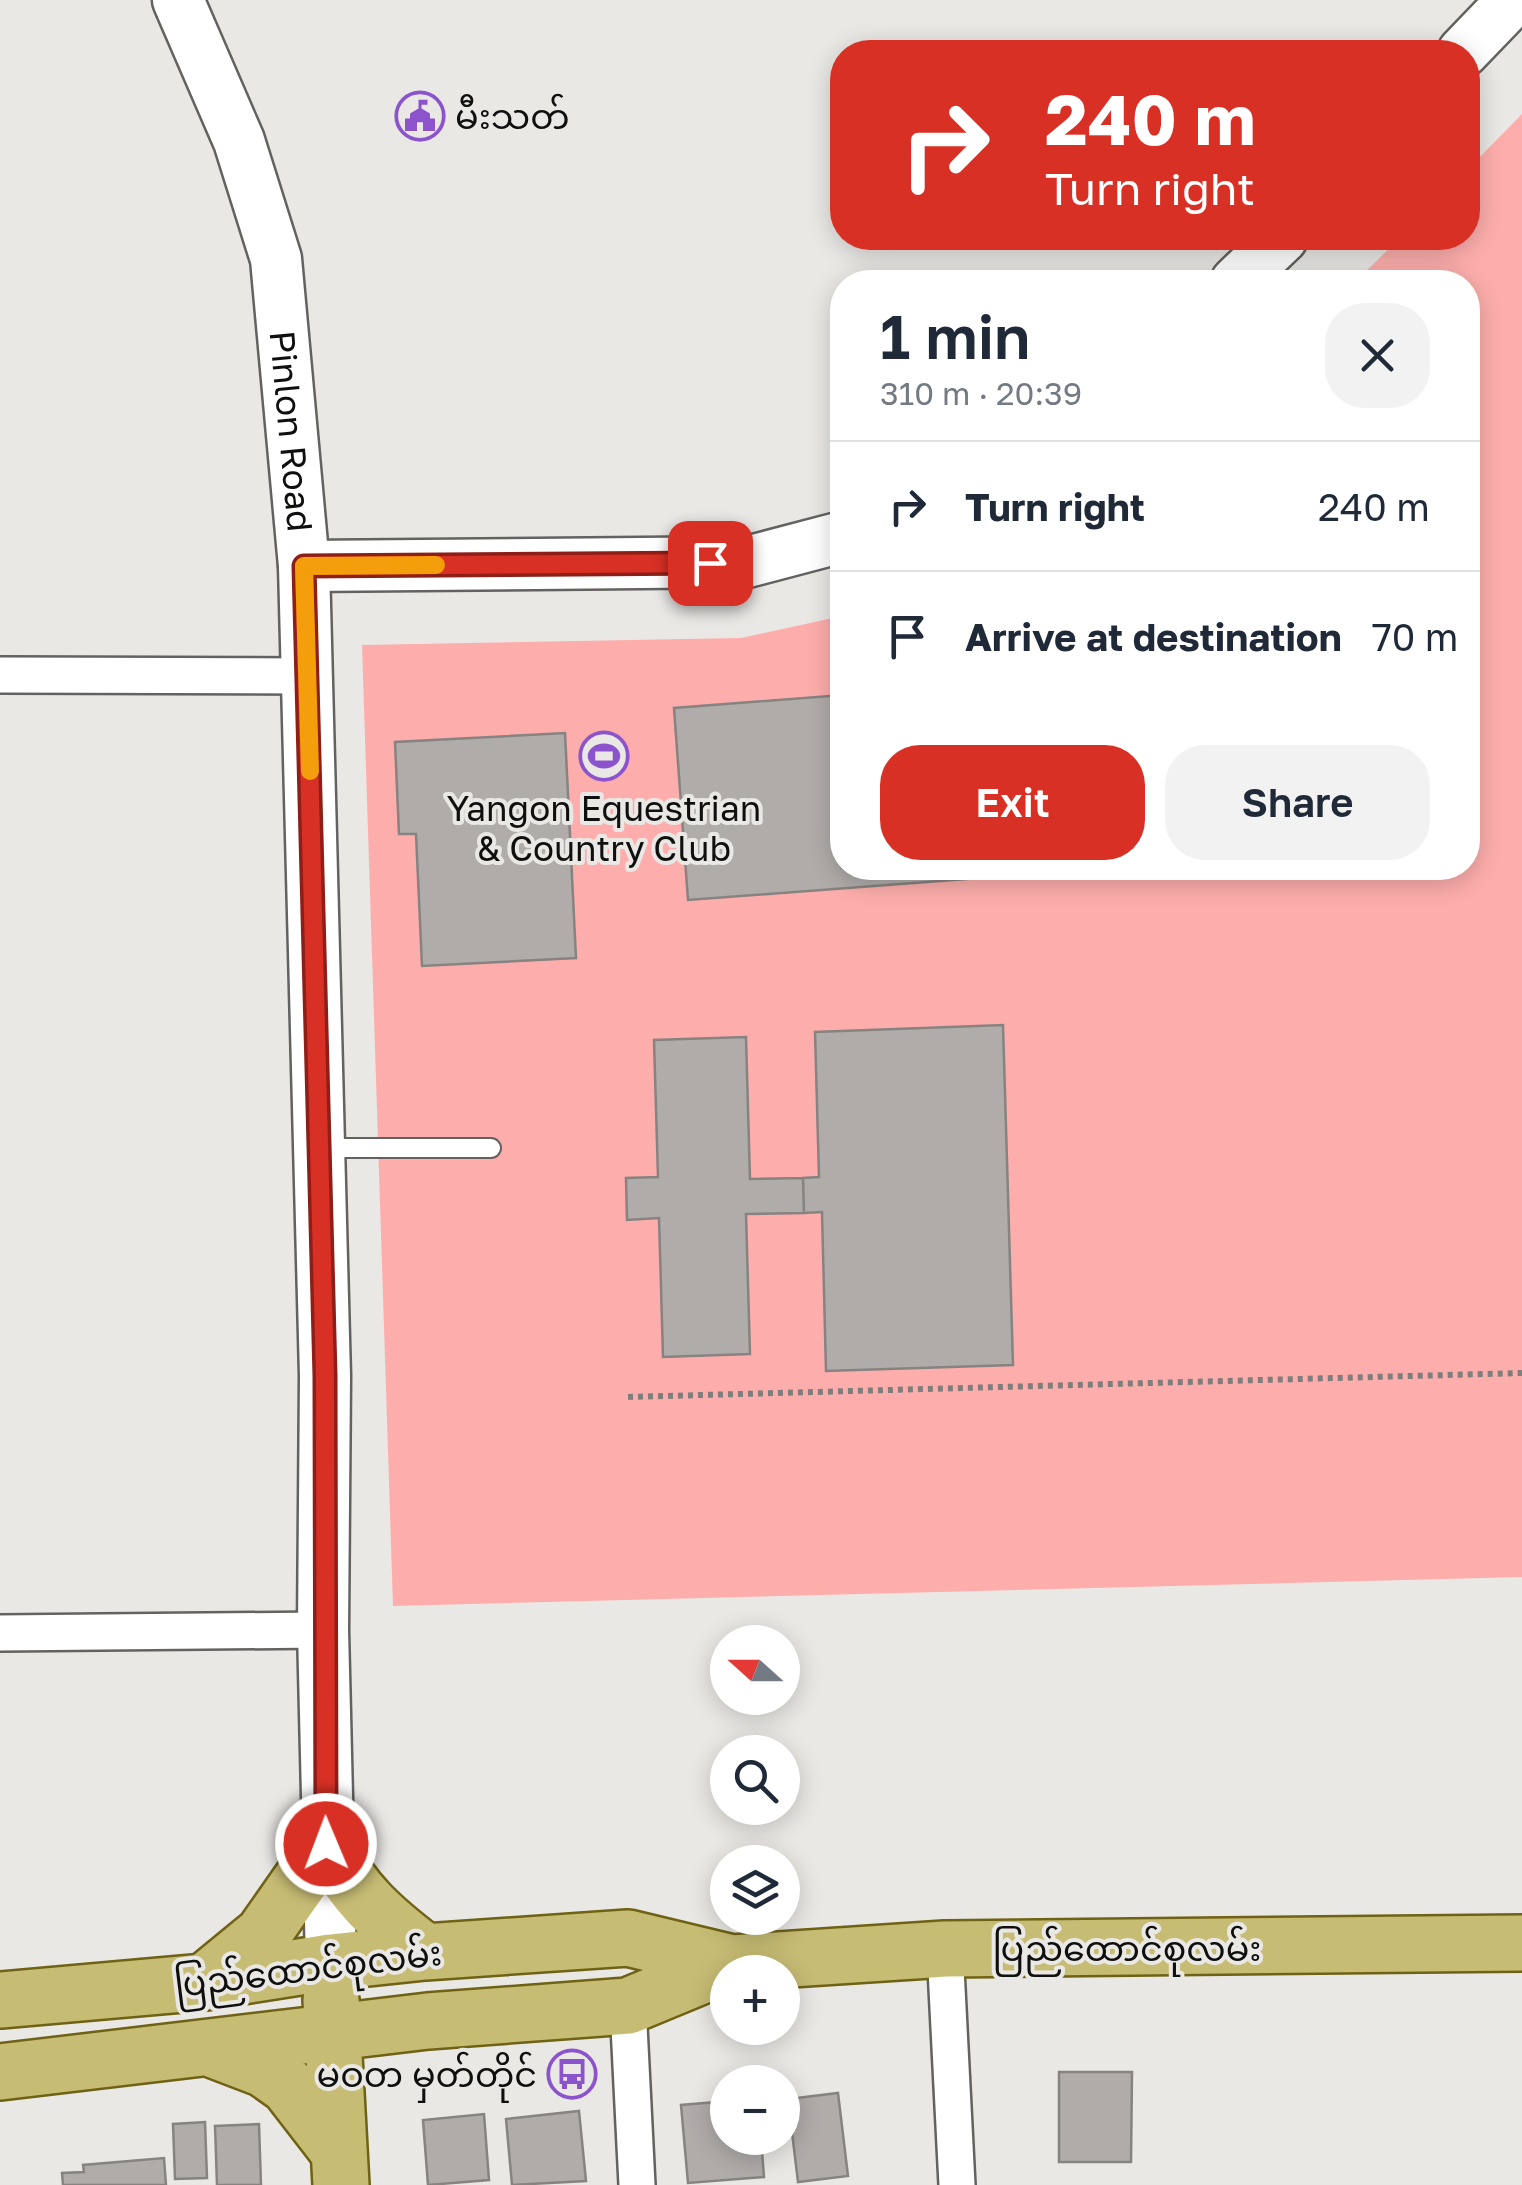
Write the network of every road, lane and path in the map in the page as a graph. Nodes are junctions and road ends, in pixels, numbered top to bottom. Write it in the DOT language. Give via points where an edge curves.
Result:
graph roads {
  1 [pos="178,0"];
  2 [pos="1513,0"];
  3 [pos="1475,40"];
  4 [pos="1269,250"];
  5 [pos="1249,270"];
  6 [pos="830,540"];
  7 [pos="304,566"];
  8 [pos="0,675"];
  9 [pos="307,676"];
  10 [pos="319,1148"];
  11 [pos="491,1148"];
  12 [pos="1522,1373"];
  13 [pos="628,1397"];
  14 [pos="324,1630"];
  15 [pos="0,1633"];
  16 [pos="326,1844"];
  17 [pos="1522,1943"];
  18 [pos="945,1949"];
  19 [pos="425,1952"];
  20 [pos="710,1958"];
  21 [pos="800,1959"];
  22 [pos="331,1962"];
  23 [pos="710,1973"];
  24 [pos="204,1982"];
  25 [pos="0,2000"];
  26 [pos="628,2006"];
  27 [pos="428,2021"];
  28 [pos="331,2034"];
  29 [pos="204,2046"];
  30 [pos="0,2072"];
  31 [pos="340,2168"];
  32 [pos="637,2185"];
  33 [pos="958,2185"];
  1 -- 7 [label="main road, Pinlon Road" via="240,140 276,259"];
  2 -- 3 [label="main road"];
  4 -- 5 [label="main road"];
  6 -- 7 [label="main road" via="747,562"];
  7 -- 9 [label="main road, Pinlon Road"];
  8 -- 9 [label="street"];
  9 -- 10 [label="main road, Pinlon Road"];
  10 -- 11 [label="lane"];
  10 -- 14 [label="main road, Pinlon Road"];
  12 -- 13 [label="path"];
  14 -- 15 [label="street"];
  14 -- 16 [label="main road, Pinlon Road"];
  16 -- 19 [label="main road" via="368,1905"];
  16 -- 22 [label="main road, Pinlon Road"];
  16 -- 24 [label="main road" via="263,1934"];
  17 -- 18 [label="main road, ပြည်ထောင်စုလမ်း"];
  18 -- 21 [label="main road, ပြည်ထောင်စုလမ်း"];
  18 -- 33 [label="street"];
  19 -- 20 [label="main road, ပြည်ထောင်စုလမ်း" via="628,1938"];
  19 -- 22 [label="main road, ပြည်ထောင်စုလမ်း"];
  22 -- 24 [label="main road, ပြည်ထောင်စုလမ်း"];
  22 -- 28 [label="main road"];
  23 -- 26 [label="main road, ပြည်ထောင်စုလမ်း"];
  24 -- 25 [label="main road, ပြည်ထောင်စုလမ်း"];
  26 -- 27 [label="main road, ပြည်ထောင်စုလမ်း"];
  26 -- 32 [label="street"];
  27 -- 28 [label="main road, ပြည်ထောင်စုလမ်း"];
  27 -- 31 [label="main road" via="378,2068"];
  28 -- 29 [label="main road, ပြည်ထောင်စုလမ်း"];
  28 -- 31 [label="main road"];
  29 -- 30 [label="main road, ပြည်ထောင်စုလမ်း"];
  29 -- 31 [label="main road" via="264,2069 288,2086"];
}
